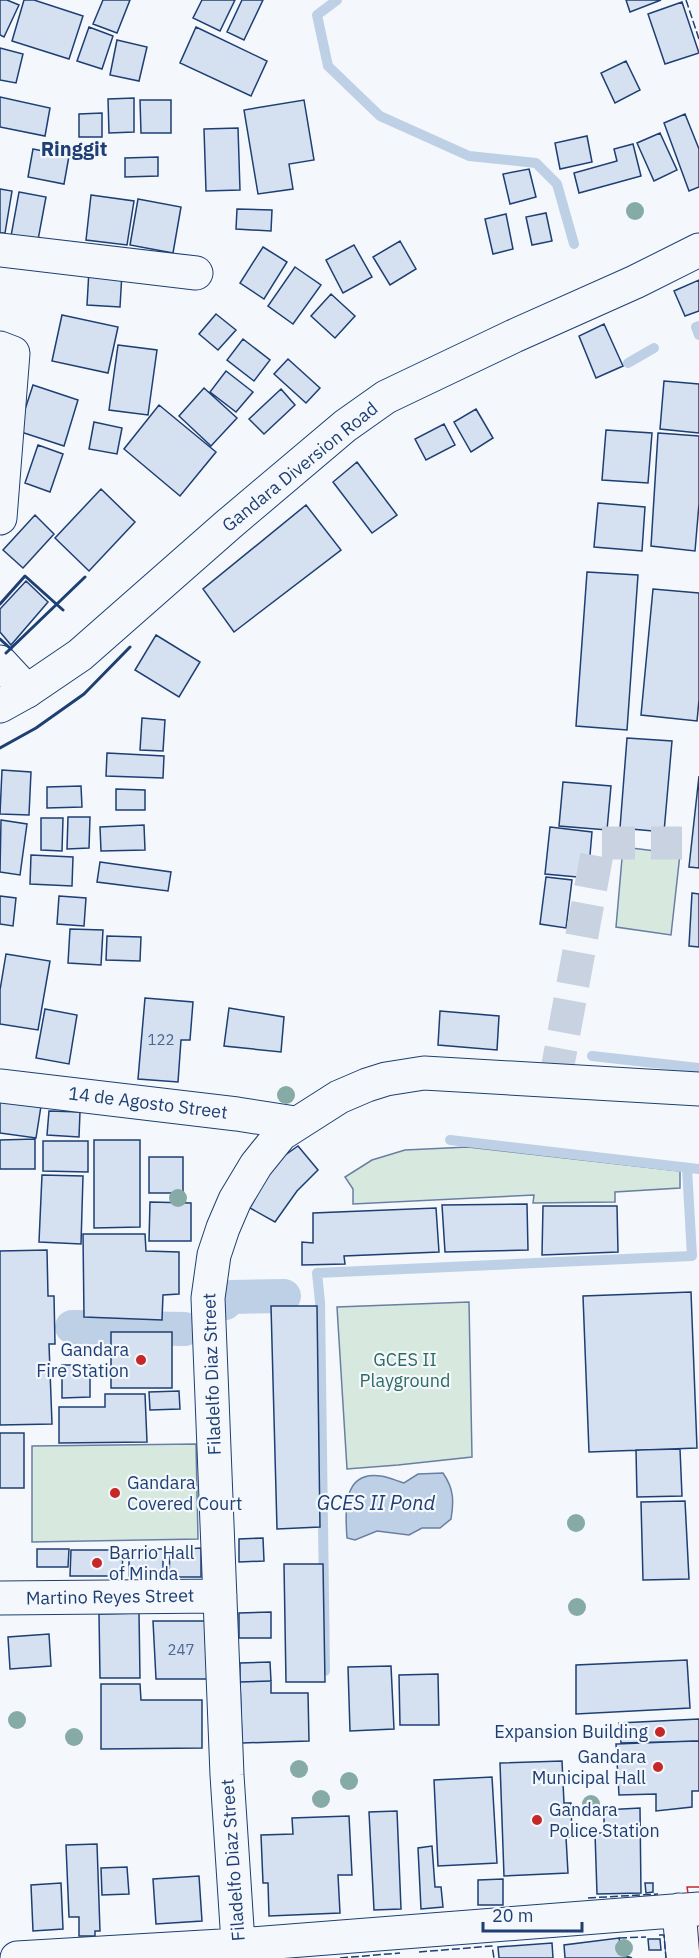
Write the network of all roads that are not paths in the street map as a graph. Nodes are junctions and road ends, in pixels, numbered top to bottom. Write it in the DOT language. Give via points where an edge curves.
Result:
graph roads {
  1 [pos="0,250"];
  2 [pos="699,250"];
  3 [pos="196,273"];
  4 [pos="0,348"];
  5 [pos="0,518"];
  6 [pos="0,662"];
  7 [pos="13,699"];
  8 [pos="0,1086"];
  9 [pos="699,1089"];
  10 [pos="295,1123"];
  11 [pos="220,1596"];
  12 [pos="0,1598"];
  13 [pos="689,1909"];
  14 [pos="239,1952"];
  15 [pos="17,1958"];
  16 [pos="683,1958"];
  1 -- 3 [label="main road"];
  2 -- 7 [label="main road, Gandara Diversion Road" via="386,397 228,524 80,655"];
  4 -- 5 [label="main road" via="13,354"];
  6 -- 7 [label="main road"];
  8 -- 10 [label="main road, 14 de Agosto Street"];
  9 -- 10 [label="main road, Filadelfo Diaz Street" via="424,1073 386,1079 339,1097"];
  10 -- 11 [label="main road, Filadelfo Diaz Street" via="281,1134 235,1200 214,1255 208,1298"];
  11 -- 12 [label="main road, Martino Reyes Street"];
  11 -- 14 [label="main road, Filadelfo Diaz Street"];
  13 -- 14 [label="main road"];
  13 -- 16 [label="main road"];
  14 -- 15 [label="main road"];
}
